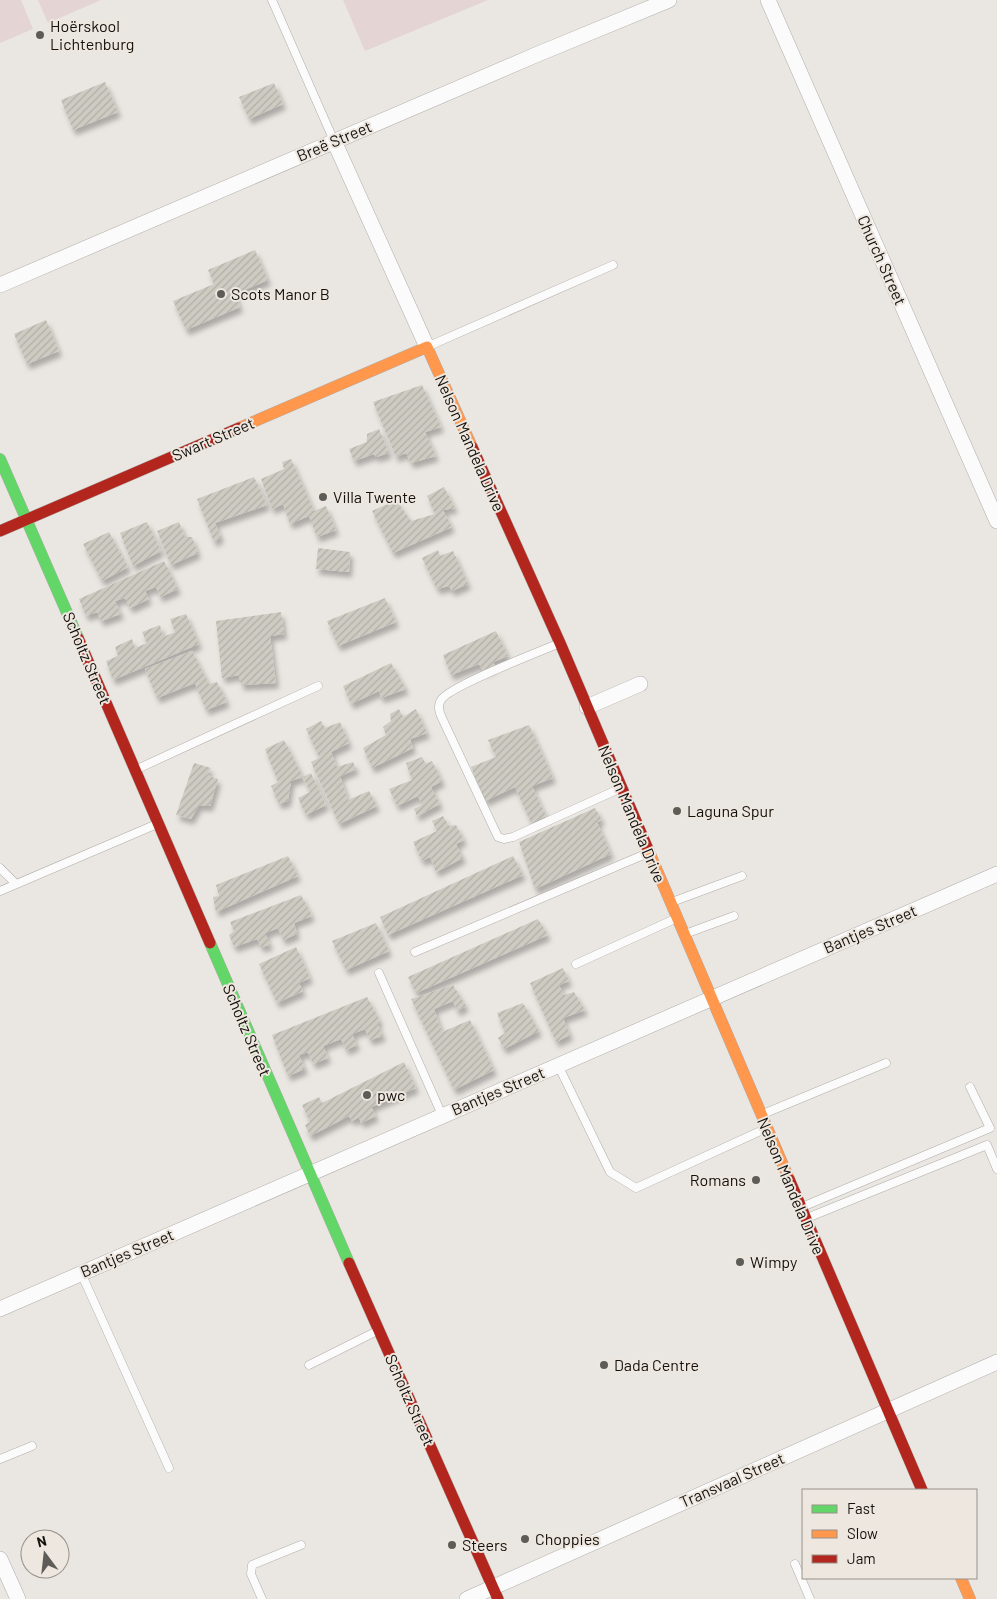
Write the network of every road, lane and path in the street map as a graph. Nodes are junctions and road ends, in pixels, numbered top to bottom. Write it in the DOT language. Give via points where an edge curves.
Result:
graph roads {
  1 [pos="272,0"];
  2 [pos="670,0"];
  3 [pos="768,0"];
  4 [pos="334,141"];
  5 [pos="613,265"];
  6 [pos="0,285"];
  7 [pos="427,347"];
  8 [pos="0,459"];
  9 [pos="28,519"];
  10 [pos="997,521"];
  11 [pos="0,531"];
  12 [pos="560,643"];
  13 [pos="640,684"];
  14 [pos="318,686"];
  15 [pos="587,707"];
  16 [pos="135,770"];
  17 [pos="621,788"];
  18 [pos="158,823"];
  19 [pos="649,852"];
  20 [pos="0,868"];
  21 [pos="997,874"];
  22 [pos="742,876"];
  23 [pos="16,884"];
  24 [pos="0,891"];
  25 [pos="670,902"];
  26 [pos="734,916"];
  27 [pos="677,918"];
  28 [pos="684,935"];
  29 [pos="415,952"];
  30 [pos="576,964"];
  31 [pos="379,973"];
  32 [pos="711,998"];
  33 [pos="886,1063"];
  34 [pos="558,1066"];
  35 [pos="970,1087"];
  36 [pos="442,1115"];
  37 [pos="761,1115"];
  38 [pos="767,1128"];
  39 [pos="997,1169"];
  40 [pos="310,1174"];
  41 [pos="800,1207"];
  42 [pos="805,1219"];
  43 [pos="82,1273"];
  44 [pos="0,1308"];
  45 [pos="379,1330"];
  46 [pos="997,1362"];
  47 [pos="309,1365"];
  48 [pos="887,1410"];
  49 [pos="32,1446"];
  50 [pos="0,1459"];
  51 [pos="169,1468"];
  52 [pos="922,1489"];
  53 [pos="301,1545"];
  54 [pos="0,1559"];
  55 [pos="795,1564"];
  56 [pos="961,1579"];
  57 [pos="495,1594"];
  58 [pos="18,1599"];
  59 [pos="262,1599"];
  60 [pos="467,1599"];
  61 [pos="810,1599"];
  62 [pos="970,1599"];
  1 -- 4 [label="lane"];
  2 -- 4 [label="street, Breë Street"];
  3 -- 10 [label="street, Church Street"];
  4 -- 6 [label="street, Breë Street"];
  4 -- 7 [label="street, Nelson Mandela Drive"];
  5 -- 7 [label="lane"];
  7 -- 9 [label="main road, Swart Street"];
  7 -- 12 [label="main road, Nelson Mandela Drive"];
  8 -- 9 [label="main road, Scholtz Street"];
  9 -- 11 [label="main road, Swart Street"];
  9 -- 16 [label="main road, Scholtz Street"];
  12 -- 15 [label="main road, Nelson Mandela Drive"];
  12 -- 17 [label="lane" via="466,684 445,696 438,709 498,837 513,837"];
  13 -- 15 [label="street"];
  14 -- 16 [label="lane"];
  15 -- 17 [label="main road, Nelson Mandela Drive"];
  16 -- 18 [label="main road, Scholtz Street"];
  17 -- 19 [label="main road, Nelson Mandela Drive"];
  18 -- 23 [label="lane"];
  18 -- 40 [label="main road, Scholtz Street"];
  19 -- 25 [label="main road, Nelson Mandela Drive"];
  19 -- 29 [label="lane"];
  20 -- 23 [label="lane"];
  21 -- 32 [label="street, Bantjes Street"];
  22 -- 25 [label="lane"];
  23 -- 24 [label="lane"];
  25 -- 27 [label="main road, Nelson Mandela Drive"];
  26 -- 28 [label="lane"];
  27 -- 28 [label="main road, Nelson Mandela Drive"];
  27 -- 30 [label="lane"];
  28 -- 32 [label="main road, Nelson Mandela Drive"];
  31 -- 36 [label="lane"];
  32 -- 34 [label="street, Bantjes Street"];
  32 -- 37 [label="main road, Nelson Mandela Drive"];
  33 -- 37 [label="lane"];
  34 -- 36 [label="street, Bantjes Street"];
  34 -- 38 [label="lane" via="610,1172 636,1188"];
  35 -- 41 [label="lane" via="990,1128"];
  36 -- 40 [label="street, Bantjes Street"];
  37 -- 38 [label="main road, Nelson Mandela Drive"];
  38 -- 41 [label="main road, Nelson Mandela Drive"];
  39 -- 42 [label="lane" via="987,1145"];
  40 -- 43 [label="street, Bantjes Street"];
  40 -- 45 [label="main road, Scholtz Street"];
  41 -- 42 [label="main road, Nelson Mandela Drive"];
  42 -- 48 [label="main road, Nelson Mandela Drive"];
  43 -- 44 [label="street, Bantjes Street"];
  43 -- 51 [label="lane"];
  45 -- 47 [label="lane"];
  45 -- 57 [label="main road, Scholtz Street"];
  46 -- 48 [label="street, Transvaal Street"];
  48 -- 52 [label="main road, Nelson Mandela Drive"];
  48 -- 57 [label="street, Transvaal Street"];
  49 -- 50 [label="lane"];
  53 -- 59 [label="lane" via="252,1566 251,1574"];
  54 -- 58 [label="street"];
  55 -- 61 [label="lane"];
  56 -- 62 [label="main road"];
  57 -- 60 [label="street, Transvaal Street"];
}
